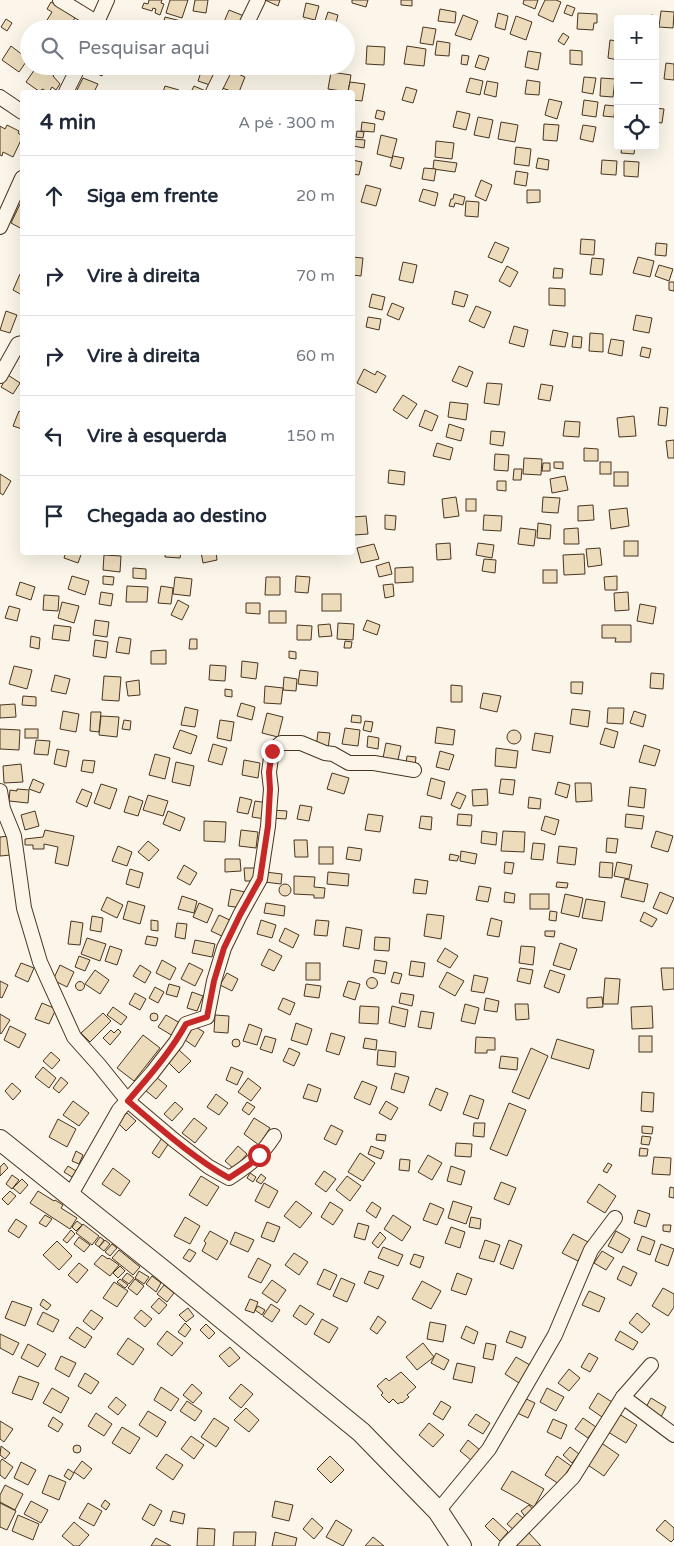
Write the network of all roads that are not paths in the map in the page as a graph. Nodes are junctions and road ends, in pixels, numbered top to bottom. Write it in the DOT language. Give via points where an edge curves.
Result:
graph roads {
  1 [pos="60,0"];
  2 [pos="107,0"];
  3 [pos="258,0"];
  4 [pos="88,20"];
  5 [pos="97,20"];
  6 [pos="248,20"];
  7 [pos="74,75"];
  8 [pos="222,75"];
  9 [pos="67,90"];
  10 [pos="215,90"];
  11 [pos="0,96"];
  12 [pos="20,111"];
  13 [pos="20,182"];
  14 [pos="0,227"];
  15 [pos="20,343"];
  16 [pos="0,376"];
  17 [pos="414,770"];
  18 [pos="0,790"];
  19 [pos="128,1101"];
  20 [pos="274,1136"];
  21 [pos="0,1140"];
  22 [pos="70,1196"];
  23 [pos="615,1218"];
  24 [pos="651,1365"];
  25 [pos="623,1397"];
  26 [pos="674,1435"];
  27 [pos="438,1511"];
  28 [pos="461,1546"];
  29 [pos="506,1546"];
  1 -- 4 [label="street"];
  2 -- 5 [label="street"];
  3 -- 6 [label="street"];
  7 -- 9 [label="street"];
  8 -- 10 [label="street"];
  11 -- 12 [label="street"];
  13 -- 14 [label="street"];
  15 -- 16 [label="street"];
  17 -- 19 [label="street" via="374,763 350,763 302,743 281,743 272,751 268,826 260,879 224,948 207,1017 186,1024 176,1042"];
  18 -- 19 [label="street" via="3,809 14,836 24,908 40,962 74,1037"];
  19 -- 20 [label="street" via="181,1146 229,1178 250,1164"];
  19 -- 22 [label="street" via="119,1110"];
  21 -- 22 [label="highway"];
  22 -- 27 [label="highway" via="361,1432"];
  23 -- 27 [label="street" via="591,1250 555,1335 489,1449"];
  24 -- 25 [label="street"];
  25 -- 26 [label="street"];
  25 -- 29 [label="street" via="573,1477"];
  27 -- 28 [label="highway"];
}
